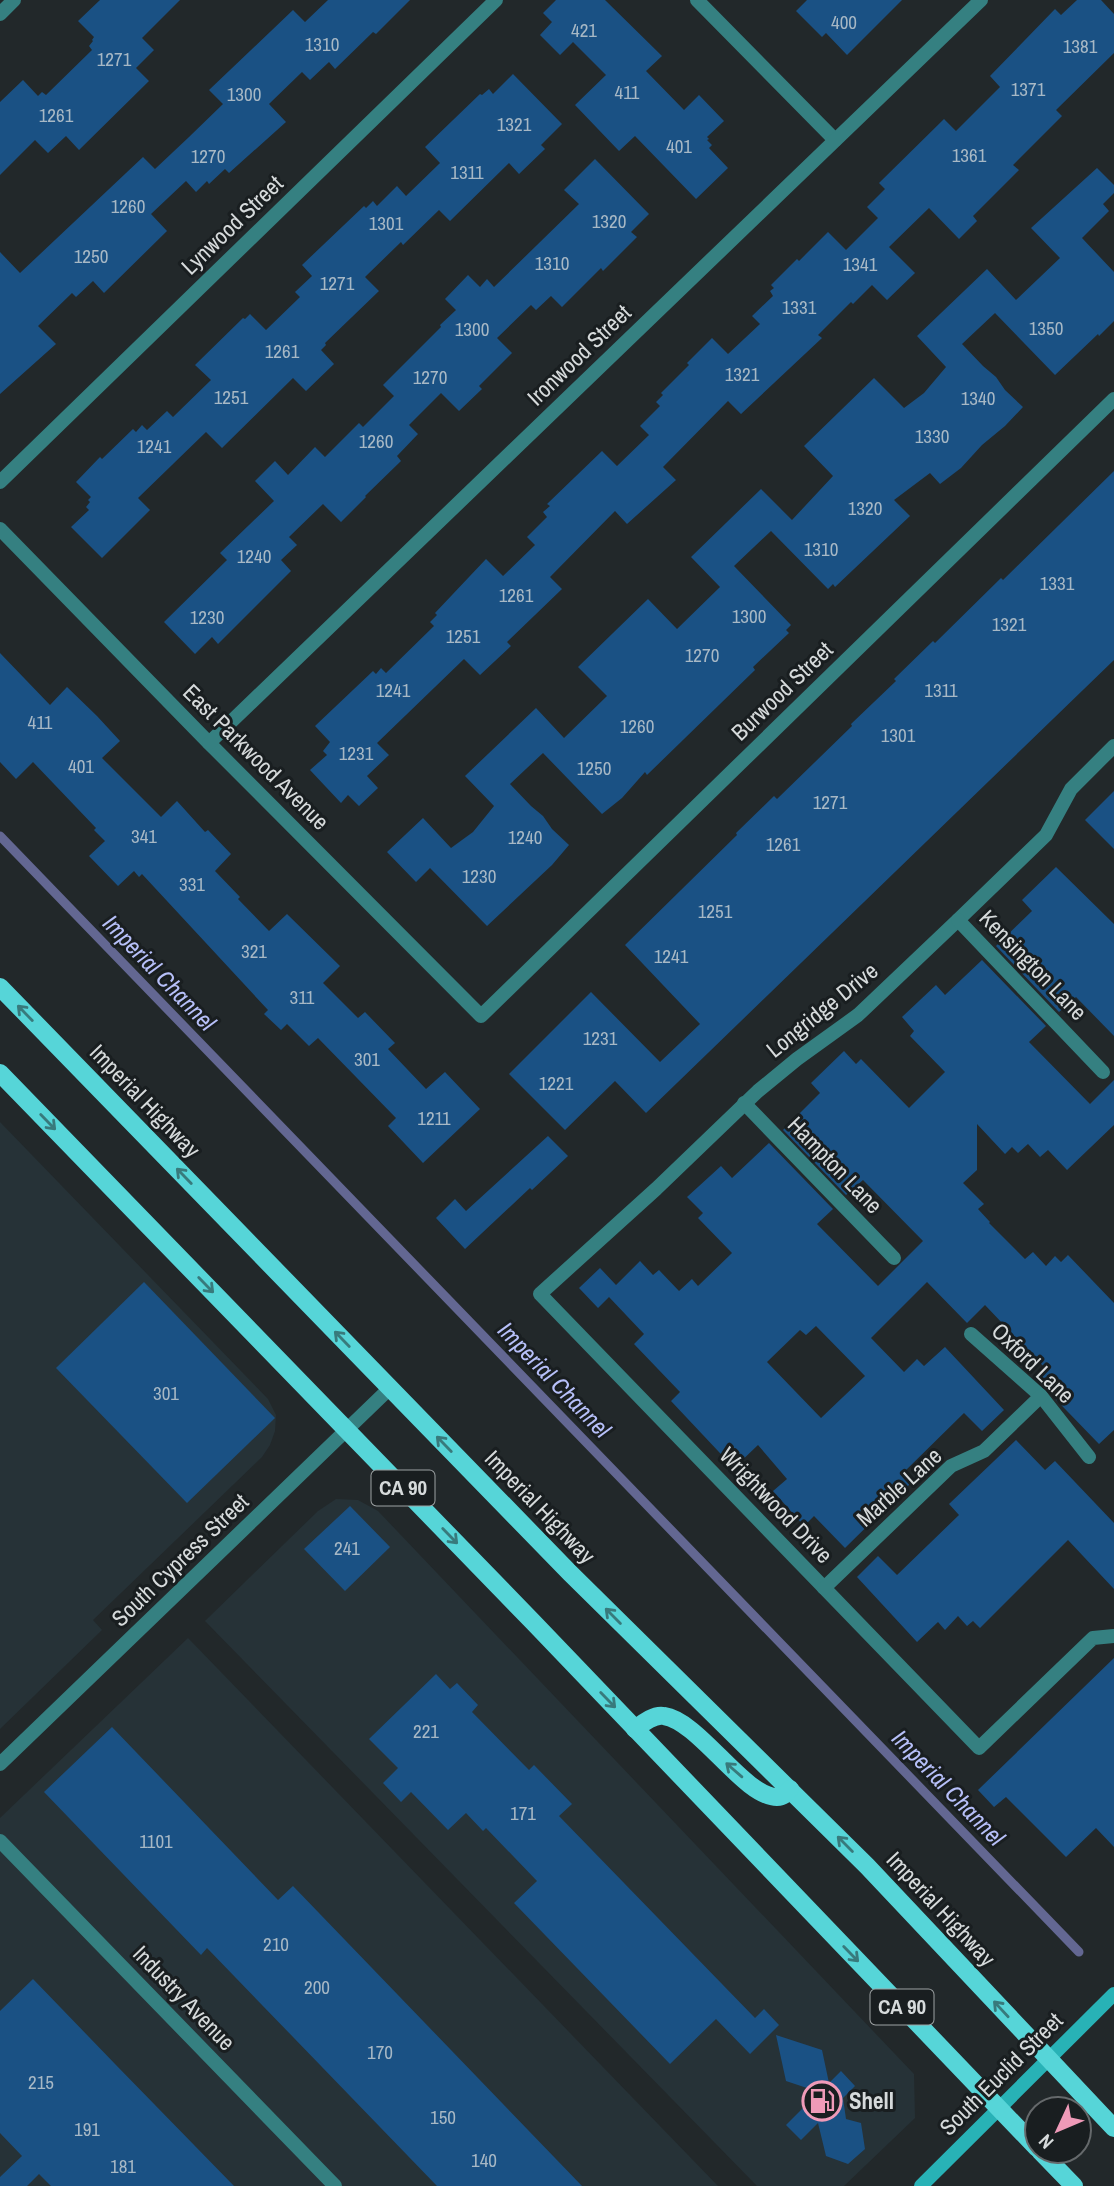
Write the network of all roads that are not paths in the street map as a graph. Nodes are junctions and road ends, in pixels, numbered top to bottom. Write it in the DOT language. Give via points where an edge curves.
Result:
graph roads {
  1 [pos="15,0"];
  2 [pos="496,0"];
  3 [pos="697,0"];
  4 [pos="981,0"];
  5 [pos="0,14"];
  6 [pos="835,140"];
  7 [pos="1114,399"];
  8 [pos="0,482"];
  9 [pos="0,529"];
  10 [pos="209,743"];
  11 [pos="1114,746"];
  12 [pos="958,920"];
  13 [pos="0,986"];
  14 [pos="481,1016"];
  15 [pos="1103,1072"];
  16 [pos="0,1073"];
  17 [pos="744,1103"];
  18 [pos="894,1258"];
  19 [pos="540,1294"];
  20 [pos="971,1334"];
  21 [pos="390,1388"];
  22 [pos="1041,1396"];
  23 [pos="347,1430"];
  24 [pos="1089,1457"];
  25 [pos="824,1588"];
  26 [pos="1114,1636"];
  27 [pos="635,1729"];
  28 [pos="0,1764"];
  29 [pos="790,1789"];
  30 [pos="0,1841"];
  31 [pos="1114,1994"];
  32 [pos="1048,2059"];
  33 [pos="999,2110"];
  34 [pos="1114,2128"];
  35 [pos="1023,2135"];
  36 [pos="1053,2165"];
  37 [pos="335,2186"];
  38 [pos="920,2186"];
  39 [pos="1074,2186"];
  1 -- 5 [label="street"];
  2 -- 8 [label="street, Lynwood Street"];
  3 -- 6 [label="street"];
  4 -- 6 [label="street, Ironwood Street"];
  6 -- 10 [label="street, Ironwood Street"];
  7 -- 14 [label="street, Burwood Street"];
  9 -- 10 [label="street, East Parkwood Avenue"];
  10 -- 14 [label="street, East Parkwood Avenue"];
  11 -- 12 [label="street, Longridge Drive" via="1071,789 1046,835"];
  12 -- 15 [label="street, Kensington Lane"];
  12 -- 17 [label="street, Longridge Drive" via="858,1015"];
  21 -- 13 [label="main road, Imperial Highway / CA 90, one-way"];
  16 -- 23 [label="main road, CA 90, one-way"];
  17 -- 18 [label="street, Hampton Lane"];
  17 -- 19 [label="street, Longridge Drive"];
  19 -- 25 [label="street, Wrightwood Drive"];
  20 -- 22 [label="street, Oxford Lane"];
  21 -- 23 [label="street, South Cypress Street"];
  29 -- 21 [label="main road, Imperial Highway / CA 90, one-way"];
  22 -- 24 [label="street, Oxford Lane"];
  22 -- 25 [label="street, Marble Lane" via="984,1451 950,1466"];
  23 -- 27 [label="main road, CA 90, one-way"];
  23 -- 28 [label="street, South Cypress Street"];
  25 -- 26 [label="street, Wrightwood Drive" via="979,1748 1093,1637"];
  29 -- 27 [label="main road, one-way" via="775,1797 753,1787 674,1719 658,1716"];
  27 -- 33 [label="main road, CA 90, one-way"];
  32 -- 29 [label="main road, Imperial Highway / CA 90, one-way"];
  30 -- 37 [label="street, Industry Avenue"];
  31 -- 32 [label="main road, South Euclid Street"];
  32 -- 33 [label="main road, South Euclid Street"];
  32 -- 34 [label="main road, CA 90"];
  33 -- 35 [label="main road, CA 90"];
  33 -- 38 [label="main road, South Euclid Street"];
  36 -- 39 [label="main road, CA 90"];
}
